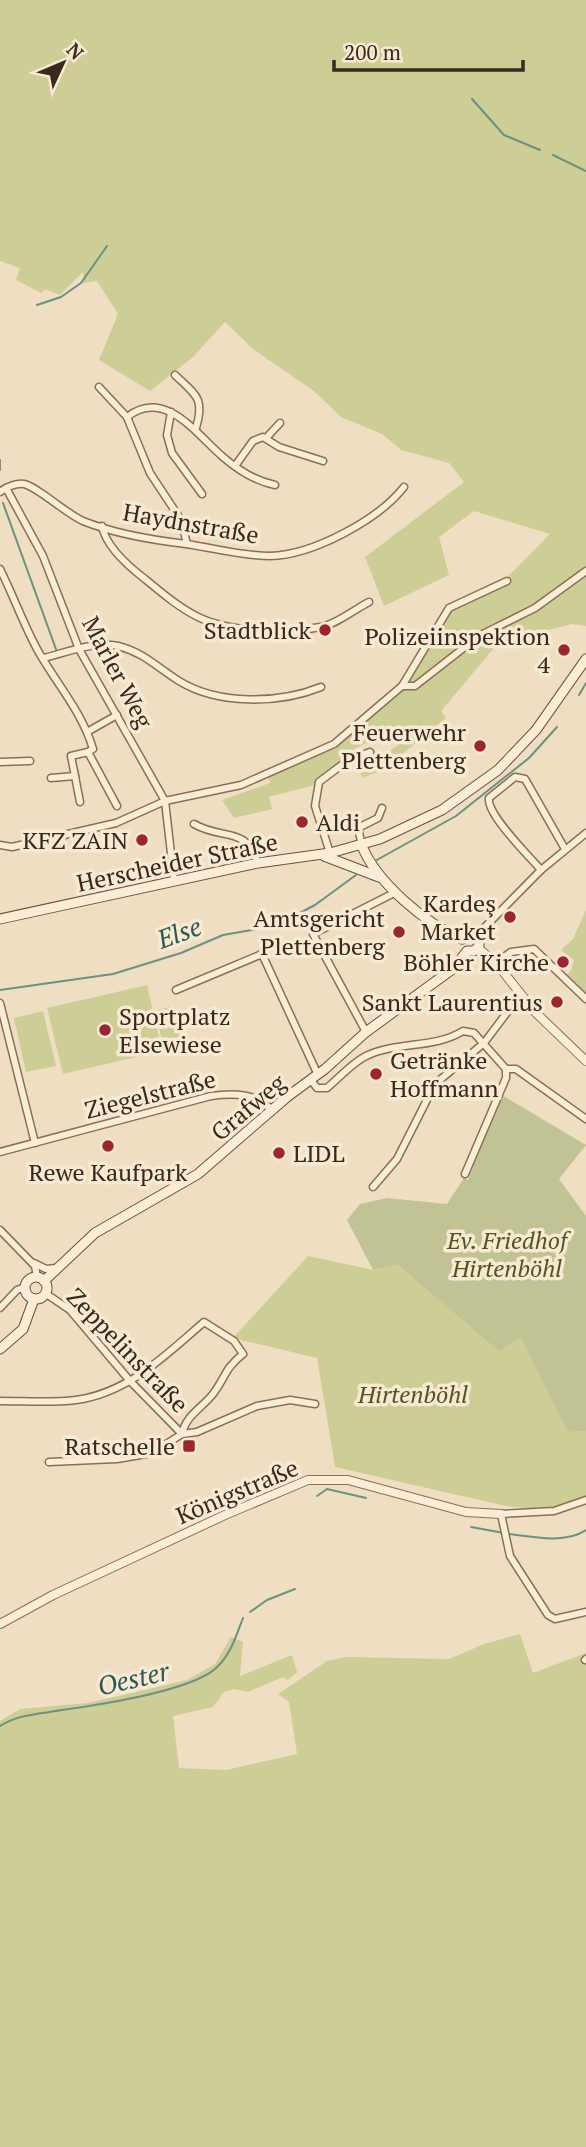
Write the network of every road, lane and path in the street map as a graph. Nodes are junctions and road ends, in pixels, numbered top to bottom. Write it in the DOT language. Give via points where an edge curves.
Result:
graph roads {
  1 [pos="175,375"];
  2 [pos="99,387"];
  3 [pos="171,412"];
  4 [pos="127,417"];
  5 [pos="280,423"];
  6 [pos="196,428"];
  7 [pos="267,437"];
  8 [pos="323,461"];
  9 [pos="235,466"];
  10 [pos="275,485"];
  11 [pos="404,487"];
  12 [pos="3,490"];
  13 [pos="202,494"];
  14 [pos="102,526"];
  15 [pos="187,544"];
  16 [pos="0,569"];
  17 [pos="586,571"];
  18 [pos="507,581"];
  19 [pos="369,602"];
  20 [pos="79,649"];
  21 [pos="44,658"];
  22 [pos="586,659"];
  23 [pos="402,685"];
  24 [pos="321,687"];
  25 [pos="117,715"];
  26 [pos="87,732"];
  27 [pos="88,752"];
  28 [pos="370,752"];
  29 [pos="30,761"];
  30 [pos="0,762"];
  31 [pos="75,776"];
  32 [pos="51,778"];
  33 [pos="165,801"];
  34 [pos="80,802"];
  35 [pos="117,806"];
  36 [pos="382,808"];
  37 [pos="194,824"];
  38 [pos="586,833"];
  39 [pos="0,845"];
  40 [pos="362,846"];
  41 [pos="565,849"];
  42 [pos="325,854"];
  43 [pos="258,863"];
  44 [pos="541,870"];
  45 [pos="363,871"];
  46 [pos="381,878"];
  47 [pos="174,880"];
  48 [pos="396,892"];
  49 [pos="0,919"];
  50 [pos="477,935"];
  51 [pos="462,939"];
  52 [pos="478,948"];
  53 [pos="467,951"];
  54 [pos="496,963"];
  55 [pos="176,989"];
  56 [pos="521,994"];
  57 [pos="586,999"];
  58 [pos="0,1003"];
  59 [pos="366,1032"];
  60 [pos="484,1043"];
  61 [pos="586,1061"];
  62 [pos="506,1069"];
  63 [pos="315,1078"];
  64 [pos="272,1110"];
  65 [pos="586,1119"];
  66 [pos="35,1143"];
  67 [pos="0,1152"];
  68 [pos="465,1174"];
  69 [pos="373,1187"];
  70 [pos="0,1230"];
  71 [pos="29,1260"];
  72 [pos="58,1267"];
  73 [pos="41,1279"];
  74 [pos="25,1287"];
  75 [pos="46,1293"];
  76 [pos="34,1299"];
  77 [pos="0,1308"];
  78 [pos="0,1349"];
  79 [pos="130,1381"];
  80 [pos="0,1401"];
  81 [pos="315,1404"];
  82 [pos="183,1434"];
  83 [pos="49,1462"];
  84 [pos="586,1500"];
  85 [pos="501,1514"];
  86 [pos="586,1612"];
  87 [pos="0,1624"];
  1 -- 6 [label="street" via="200,401"];
  2 -- 4 [label="street"];
  3 -- 4 [label="street" via="148,409"];
  3 -- 6 [label="street"];
  3 -- 13 [label="street" via="167,435 172,453"];
  4 -- 15 [label="street" via="150,474 181,520"];
  5 -- 7 [label="street"];
  6 -- 9 [label="street"];
  7 -- 8 [label="street" via="279,447"];
  7 -- 9 [label="street" via="253,441"];
  9 -- 10 [label="street" via="259,482"];
  11 -- 15 [label="street, Haydnstraße" via="355,527 302,551 270,556"];
  12 -- 14 [label="street, Haydnstraße" via="27,485 63,511"];
  12 -- 20 [label="street, Marler Weg" via="43,556"];
  14 -- 15 [label="street, Haydnstraße"];
  14 -- 19 [label="street" via="114,550 157,590 201,618 220,624 323,627"];
  16 -- 21 [label="street"];
  17 -- 23 [label="street" via="535,608 479,636 415,687"];
  18 -- 23 [label="street" via="449,608"];
  20 -- 21 [label="street"];
  20 -- 24 [label="street" via="97,645 137,652 178,680 219,696 247,699"];
  20 -- 25 [label="street, Marler Weg"];
  21 -- 26 [label="street"];
  22 -- 40 [label="main road, Herscheider Straße" via="536,730 498,769 442,810"];
  23 -- 33 [label="street" via="342,738 309,757 241,785"];
  25 -- 26 [label="street"];
  25 -- 33 [label="street, Marler Weg"];
  26 -- 27 [label="street" via="93,750"];
  27 -- 31 [label="street" via="71,757"];
  27 -- 35 [label="street"];
  28 -- 42 [label="street" via="347,761 320,782 315,806"];
  29 -- 30 [label="street"];
  31 -- 32 [label="street"];
  31 -- 34 [label="street"];
  33 -- 39 [label="street" via="116,823 12,847"];
  33 -- 47 [label="street, Marler Weg"];
  36 -- 40 [label="street" via="379,817 358,828"];
  37 -- 43 [label="street" via="214,834 243,837"];
  38 -- 41 [label="street"];
  40 -- 42 [label="main road, Herscheider Straße"];
  40 -- 45 [label="main road" via="356,857"];
  40 -- 46 [label="main road"];
  41 -- 44 [label="street"];
  41 -- 44 [label="street" via="525,779 515,778 487,802"];
  42 -- 43 [label="main road, Herscheider Straße"];
  42 -- 45 [label="main road"];
  43 -- 47 [label="main road, Herscheider Straße"];
  44 -- 50 [label="street"];
  45 -- 46 [label="main road"];
  46 -- 48 [label="main road"];
  47 -- 49 [label="main road, Herscheider Straße"];
  48 -- 51 [label="main road" via="432,923"];
  48 -- 59 [label="street" via="313,934"];
  50 -- 51 [label="main road" via="468,933"];
  50 -- 52 [label="main road"];
  51 -- 53 [label="main road"];
  52 -- 53 [label="main road"];
  52 -- 54 [label="street"];
  53 -- 59 [label="main road, Grafweg" via="439,981"];
  54 -- 56 [label="street"];
  54 -- 57 [label="street" via="511,952 534,949"];
  55 -- 63 [label="street" via="262,954"];
  56 -- 60 [label="street"];
  56 -- 61 [label="street"];
  58 -- 66 [label="street"];
  59 -- 63 [label="main road, Grafweg"];
  60 -- 62 [label="street"];
  60 -- 63 [label="street" via="474,1033 463,1031 448,1040 365,1056 327,1088 317,1088"];
  60 -- 69 [label="street" via="435,1084 397,1159"];
  62 -- 65 [label="street" via="516,1069"];
  62 -- 68 [label="street"];
  63 -- 64 [label="main road, Grafweg"];
  64 -- 66 [label="street, Ziegelstraße" via="256,1098 225,1094"];
  64 -- 72 [label="main road, Grafweg" via="198,1174 106,1225"];
  66 -- 67 [label="street, Ziegelstraße"];
  70 -- 71 [label="street, Zeppelinstraße"];
  71 -- 72 [label="street, Zeppelinstraße" via="46,1269"];
  71 -- 73 [label="street, Zeppelinstraße"];
  72 -- 73 [label="main road, Grafweg"];
  73 -- 74 [label="main road, Grafweg" via="27,1281"];
  73 -- 75 [label="main road"];
  74 -- 76 [label="main road"];
  74 -- 77 [label="street"];
  75 -- 76 [label="main road"];
  75 -- 79 [label="street, Zeppelinstraße" via="70,1310"];
  76 -- 78 [label="main road" via="20,1333"];
  79 -- 80 [label="street" via="78,1400"];
  79 -- 82 [label="street, Zeppelinstraße"];
  79 -- 82 [label="street" via="157,1364 204,1322 234,1341 243,1354 227,1367 214,1394 189,1417"];
  81 -- 82 [label="street" via="290,1400 257,1406"];
  82 -- 83 [label="street" via="152,1453"];
  84 -- 85 [label="street, Königstraße" via="554,1511"];
  85 -- 86 [label="street" via="510,1556 548,1615 555,1619"];
  85 -- 87 [label="street, Königstraße" via="466,1511 348,1480 308,1480 77,1584"];
}
